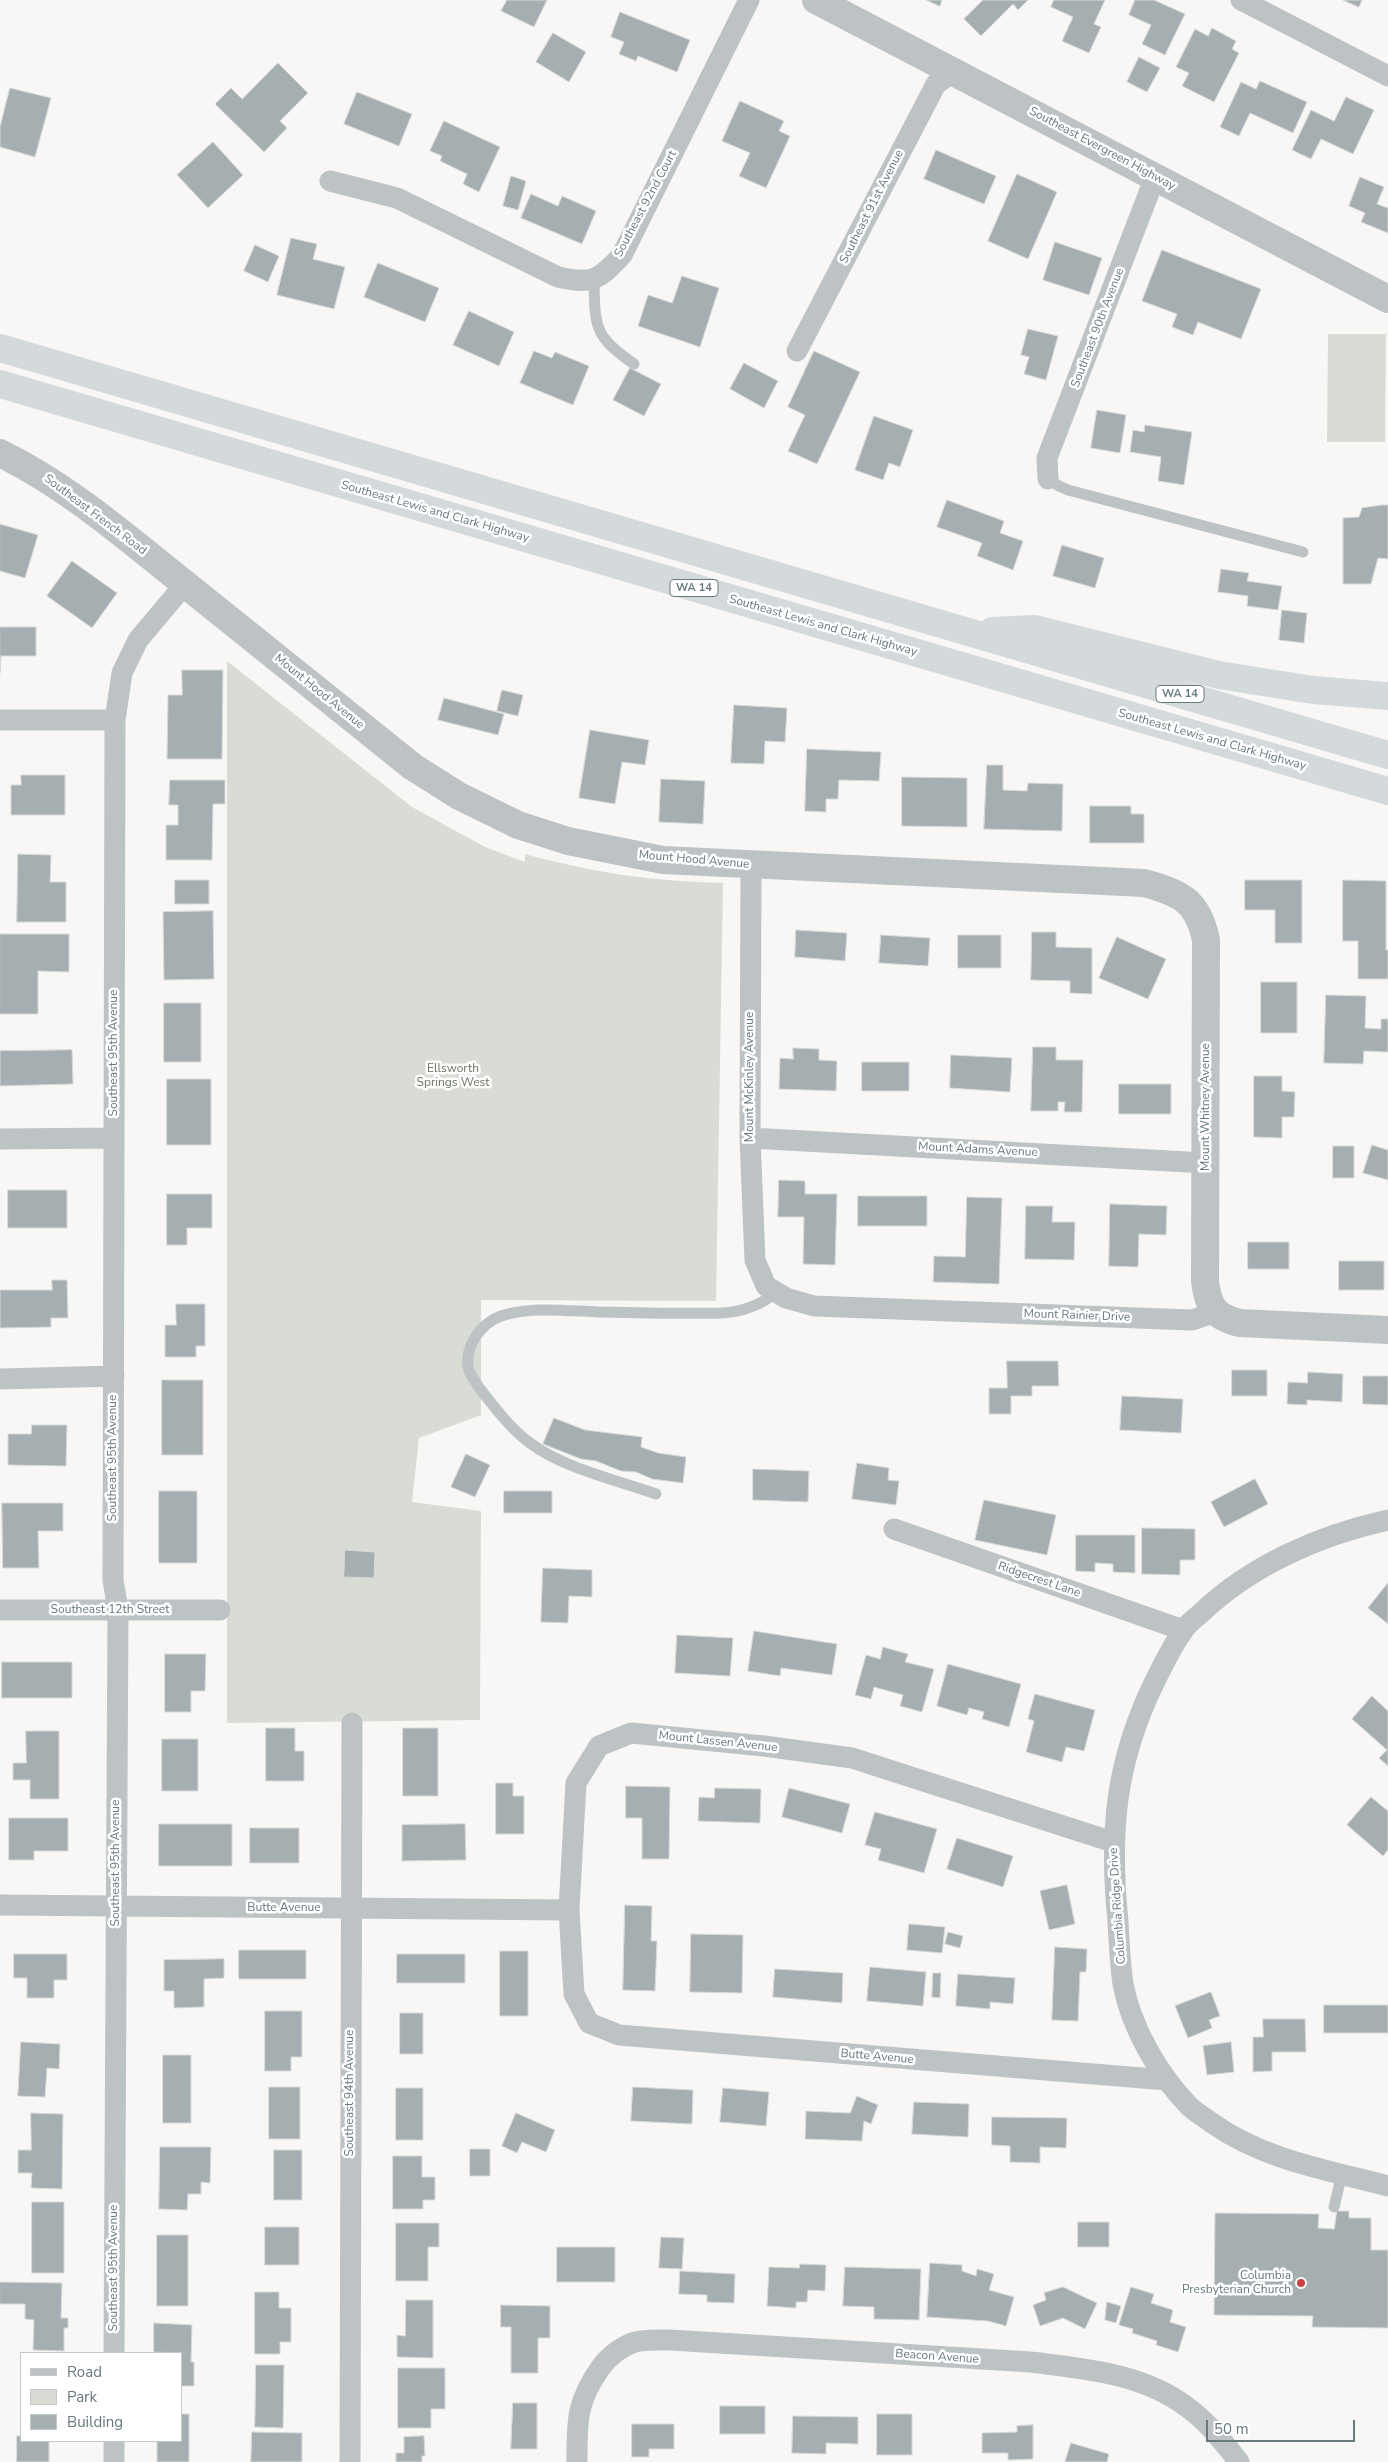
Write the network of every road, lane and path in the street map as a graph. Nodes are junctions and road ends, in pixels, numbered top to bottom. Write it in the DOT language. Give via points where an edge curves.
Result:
graph roads {
  1 [pos="750,0"];
  2 [pos="816,0"];
  3 [pos="1241,0"];
  4 [pos="955,71"];
  5 [pos="1388,76"];
  6 [pos="1155,177"];
  7 [pos="330,181"];
  8 [pos="594,280"];
  9 [pos="1388,299"];
  10 [pos="0,348"];
  11 [pos="797,351"];
  12 [pos="634,364"];
  13 [pos="0,384"];
  14 [pos="0,453"];
  15 [pos="1048,478"];
  16 [pos="1302,552"];
  17 [pos="185,584"];
  18 [pos="971,632"];
  19 [pos="1388,696"];
  20 [pos="0,720"];
  21 [pos="115,720"];
  22 [pos="1388,755"];
  23 [pos="1388,791"];
  24 [pos="751,865"];
  25 [pos="1191,904"];
  26 [pos="114,1138"];
  27 [pos="750,1138"];
  28 [pos="0,1139"];
  29 [pos="1206,1163"];
  30 [pos="772,1289"];
  31 [pos="1216,1312"];
  32 [pos="1388,1330"];
  33 [pos="114,1376"];
  34 [pos="0,1380"];
  35 [pos="656,1494"];
  36 [pos="1388,1520"];
  37 [pos="894,1530"];
  38 [pos="0,1610"];
  39 [pos="118,1610"];
  40 [pos="220,1610"];
  41 [pos="1183,1630"];
  42 [pos="352,1723"];
  43 [pos="1113,1842"];
  44 [pos="0,1905"];
  45 [pos="116,1907"];
  46 [pos="350,1908"];
  47 [pos="569,1910"];
  48 [pos="589,2024"];
  49 [pos="1167,2080"];
  50 [pos="1342,2174"];
  51 [pos="1388,2186"];
  52 [pos="1334,2207"];
  53 [pos="114,2352"];
  54 [pos="114,2442"];
  55 [pos="114,2462"];
  56 [pos="350,2462"];
  57 [pos="577,2462"];
  58 [pos="1239,2462"];
  1 -- 8 [label="street, Southeast 92nd Court" via="622,255"];
  2 -- 4 [label="street, Southeast Evergreen Highway"];
  3 -- 5 [label="street"];
  4 -- 6 [label="street, Southeast Evergreen Highway"];
  4 -- 11 [label="street, Southeast 91st Avenue" via="936,84"];
  6 -- 9 [label="street, Southeast Evergreen Highway"];
  6 -- 15 [label="street, Southeast 90th Avenue" via="1047,458"];
  7 -- 8 [label="street" via="398,198 558,277 574,281"];
  8 -- 12 [label="lane" via="594,308 600,334 611,348"];
  10 -- 18 [label="highway, WA 14"];
  13 -- 23 [label="highway, Southeast Lewis and Clark Highway / WA 14"];
  14 -- 17 [label="street, Southeast French Road" via="59,486"];
  15 -- 16 [label="lane" via="1068,490"];
  17 -- 21 [label="street, Southeast 95th Avenue" via="138,640 122,673"];
  17 -- 24 [label="street, Mount Hood Avenue" via="413,767 488,812 518,825 609,851 663,860"];
  18 -- 19 [label="highway" via="1035,629 1219,675 1312,690"];
  18 -- 22 [label="highway, WA 14"];
  20 -- 21 [label="street"];
  21 -- 26 [label="street, Southeast 95th Avenue"];
  24 -- 25 [label="street, Mount Hood Avenue" via="1144,884 1171,890"];
  24 -- 27 [label="street, Mount McKinley Avenue"];
  25 -- 29 [label="street, Mount Whitney Avenue" via="1202,921 1206,940"];
  26 -- 28 [label="street"];
  26 -- 33 [label="street, Southeast 95th Avenue"];
  27 -- 29 [label="street, Mount Adams Avenue"];
  27 -- 30 [label="street, Mount McKinley Avenue" via="755,1260"];
  29 -- 31 [label="street, Mount Whitney Avenue" via="1204,1282 1207,1301"];
  30 -- 31 [label="street, Mount Rainier Drive" via="786,1298 814,1306 1192,1320"];
  30 -- 35 [label="lane" via="761,1303 722,1313 559,1310 500,1316 476,1336 468,1366 472,1378 497,1411 530,1443 565,1462"];
  31 -- 32 [label="street" via="1225,1320 1240,1323"];
  33 -- 34 [label="street"];
  33 -- 39 [label="street, Southeast 95th Avenue" via="113,1580"];
  36 -- 41 [label="street, Columbia Ridge Drive" via="1317,1541 1248,1575"];
  37 -- 41 [label="street, Ridgecrest Lane"];
  38 -- 39 [label="street, Southeast 12th Street"];
  39 -- 40 [label="street, Southeast 12th Street"];
  39 -- 45 [label="street, Southeast 95th Avenue"];
  41 -- 43 [label="street, Columbia Ridge Drive" via="1142,1708 1126,1753"];
  42 -- 46 [label="street, Southeast 94th Avenue"];
  43 -- 47 [label="street, Mount Lassen Avenue" via="852,1758 630,1733 599,1746 576,1783"];
  43 -- 49 [label="street, Columbia Ridge Drive" via="1123,1984 1142,2037"];
  44 -- 45 [label="street, Butte Avenue"];
  45 -- 46 [label="street, Butte Avenue"];
  45 -- 53 [label="street, Southeast 95th Avenue"];
  46 -- 47 [label="street, Butte Avenue"];
  46 -- 56 [label="street, Southeast 94th Avenue"];
  47 -- 48 [label="street, Mount Lassen Avenue" via="574,1994"];
  48 -- 49 [label="street, Butte Avenue" via="619,2035"];
  49 -- 50 [label="street, Columbia Ridge Drive" via="1190,2107 1234,2139 1269,2154"];
  50 -- 51 [label="street, Columbia Ridge Drive"];
  50 -- 52 [label="lane"];
  54 -- 55 [label="street"];
  57 -- 58 [label="street, Beacon Avenue" via="580,2406 588,2386 607,2359 635,2342 670,2340 1031,2362 1091,2369 1132,2379 1188,2407 1216,2433"];
}
